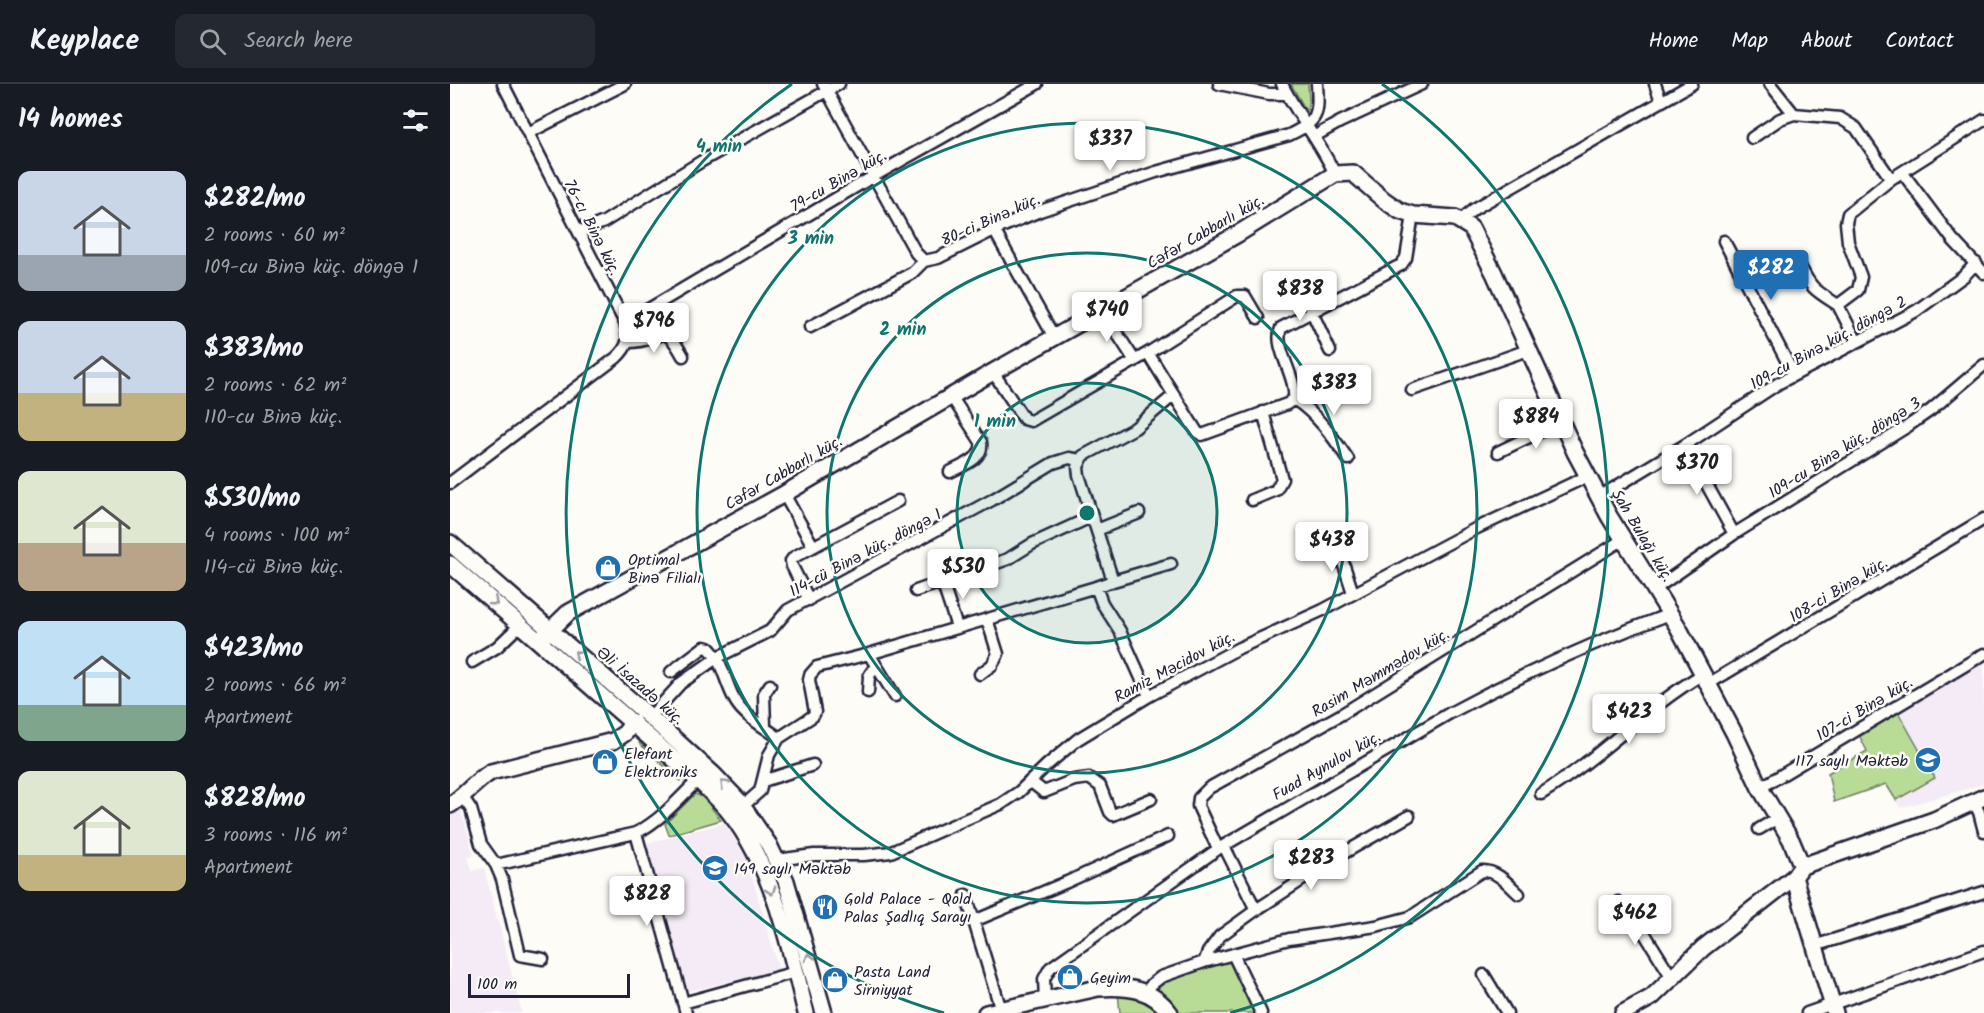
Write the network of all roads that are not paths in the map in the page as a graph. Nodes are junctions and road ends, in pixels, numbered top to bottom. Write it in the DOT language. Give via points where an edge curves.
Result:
graph roads {
  1 [pos="503,84"];
  2 [pos="625,84"];
  3 [pos="839,84"];
  4 [pos="1037,84"];
  5 [pos="1219,84"];
  6 [pos="1422,84"];
  7 [pos="1655,84"];
  8 [pos="1692,84"];
  9 [pos="1770,84"];
  10 [pos="1320,85"];
  11 [pos="825,87"];
  12 [pos="1284,89"];
  13 [pos="1661,101"];
  14 [pos="1794,114"];
  15 [pos="1984,120"];
  16 [pos="1308,126"];
  17 [pos="528,133"];
  18 [pos="1315,136"];
  19 [pos="1752,138"];
  20 [pos="1902,172"];
  21 [pos="1335,174"];
  22 [pos="874,177"];
  23 [pos="1891,179"];
  24 [pos="1413,215"];
  25 [pos="1461,220"];
  26 [pos="994,230"];
  27 [pos="579,232"];
  28 [pos="1724,241"];
  29 [pos="924,261"];
  30 [pos="1976,263"];
  31 [pos="1800,266"];
  32 [pos="1984,273"];
  33 [pos="1301,280"];
  34 [pos="1838,304"];
  35 [pos="1102,310"];
  36 [pos="1312,312"];
  37 [pos="1258,318"];
  38 [pos="625,323"];
  39 [pos="810,327"];
  40 [pos="1054,337"];
  41 [pos="628,342"];
  42 [pos="1857,342"];
  43 [pos="1528,350"];
  44 [pos="1330,351"];
  45 [pos="1148,353"];
  46 [pos="682,356"];
  47 [pos="1135,361"];
  48 [pos="1984,365"];
  49 [pos="993,372"];
  50 [pos="1794,375"];
  51 [pos="1412,390"];
  52 [pos="1174,394"];
  53 [pos="951,396"];
  54 [pos="1294,399"];
  55 [pos="1263,412"];
  56 [pos="1560,422"];
  57 [pos="1685,445"];
  58 [pos="1498,452"];
  59 [pos="1348,459"];
  60 [pos="1080,460"];
  61 [pos="950,472"];
  62 [pos="1588,476"];
  63 [pos="450,483"];
  64 [pos="784,494"];
  65 [pos="1599,497"];
  66 [pos="1252,500"];
  67 [pos="898,501"];
  68 [pos="1139,513"];
  69 [pos="1091,517"];
  70 [pos="1984,519"];
  71 [pos="1096,530"];
  72 [pos="1734,534"];
  73 [pos="1624,539"];
  74 [pos="450,543"];
  75 [pos="1337,544"];
  76 [pos="813,546"];
  77 [pos="450,564"];
  78 [pos="1171,564"];
  79 [pos="1113,581"];
  80 [pos="942,582"];
  81 [pos="1096,587"];
  82 [pos="1655,589"];
  83 [pos="916,591"];
  84 [pos="1353,593"];
  85 [pos="809,600"];
  86 [pos="1670,614"];
  87 [pos="987,619"];
  88 [pos="520,625"];
  89 [pos="957,627"];
  90 [pos="544,635"];
  91 [pos="869,654"];
  92 [pos="1984,654"];
  93 [pos="718,657"];
  94 [pos="472,662"];
  95 [pos="875,667"];
  96 [pos="671,672"];
  97 [pos="980,674"];
  98 [pos="1706,679"];
  99 [pos="770,684"];
  100 [pos="868,692"];
  101 [pos="895,696"];
  102 [pos="1149,696"];
  103 [pos="650,717"];
  104 [pos="633,722"];
  105 [pos="765,727"];
  106 [pos="779,738"];
  107 [pos="813,765"];
  108 [pos="698,780"];
  109 [pos="763,781"];
  110 [pos="1030,781"];
  111 [pos="1760,788"];
  112 [pos="1541,794"];
  113 [pos="1151,799"];
  114 [pos="1979,800"];
  115 [pos="456,801"];
  116 [pos="743,806"];
  117 [pos="1409,816"];
  118 [pos="1778,818"];
  119 [pos="1758,829"];
  120 [pos="1984,831"];
  121 [pos="636,833"];
  122 [pos="1168,836"];
  123 [pos="1221,848"];
  124 [pos="777,860"];
  125 [pos="496,865"];
  126 [pos="1798,872"];
  127 [pos="1984,892"];
  128 [pos="1519,894"];
  129 [pos="966,895"];
  130 [pos="1618,902"];
  131 [pos="1257,910"];
  132 [pos="974,921"];
  133 [pos="1814,946"];
  134 [pos="1984,951"];
  135 [pos="1233,954"];
  136 [pos="543,959"];
  137 [pos="1204,962"];
  138 [pos="795,972"];
  139 [pos="1484,975"];
  140 [pos="1671,976"];
  141 [pos="1146,992"];
  142 [pos="1045,1000"];
  143 [pos="685,1008"];
  144 [pos="1646,1008"];
  145 [pos="1834,1008"];
  146 [pos="994,1011"];
  147 [pos="806,1013"];
  148 [pos="824,1013"];
  149 [pos="1170,1013"];
  150 [pos="1261,1013"];
  151 [pos="1507,1013"];
  152 [pos="1623,1013"];
  153 [pos="1807,1013"];
  1 -- 17 [label="street, 76-cı Binə küç."];
  2 -- 17 [label="street"];
  3 -- 11 [label="street"];
  4 -- 22 [label="street, 79-cu Binə küç."];
  5 -- 12 [label="street" via="1269,94"];
  6 -- 18 [label="street"];
  7 -- 13 [label="street"];
  8 -- 13 [label="street"];
  9 -- 14 [label="street"];
  10 -- 16 [label="street" via="1316,115"];
  11 -- 22 [label="street"];
  11 -- 27 [label="street" via="604,222"];
  12 -- 16 [label="street"];
  13 -- 25 [label="street"];
  14 -- 19 [label="street"];
  14 -- 23 [label="street" via="1832,116 1850,122"];
  15 -- 20 [label="street"];
  16 -- 18 [label="street"];
  16 -- 26 [label="street, 80-ci Binə küç." via="1279,139 1155,172"];
  17 -- 27 [label="street, 76-cı Binə küç."];
  18 -- 21 [label="street"];
  20 -- 23 [label="street"];
  20 -- 30 [label="street" via="1953,240"];
  21 -- 24 [label="street" via="1353,173 1390,206"];
  21 -- 35 [label="street, Cəfər Cabbarlı küç."];
  22 -- 29 [label="street"];
  22 -- 38 [label="street, 79-cu Binə küç."];
  23 -- 34 [label="street" via="1848,214 1848,242 1861,277 1858,290"];
  24 -- 25 [label="street"];
  24 -- 36 [label="street" via="1406,258 1401,265"];
  25 -- 43 [label="street, Şah Bulağı küç." via="1474,233"];
  26 -- 29 [label="street, 80-ci Binə küç."];
  26 -- 40 [label="street"];
  27 -- 38 [label="street, 76-cı Binə küç."];
  28 -- 50 [label="street"];
  29 -- 39 [label="street, 80-ci Binə küç." via="912,273"];
  30 -- 32 [label="street"];
  30 -- 42 [label="street, 109-cu Binə küç. döngə 2" via="1935,299"];
  31 -- 34 [label="street" via="1813,289"];
  33 -- 36 [label="street"];
  34 -- 42 [label="street"];
  35 -- 40 [label="street, Cəfər Cabbarlı küç."];
  35 -- 47 [label="street"];
  36 -- 44 [label="street"];
  36 -- 54 [label="street" via="1279,332 1294,383"];
  37 -- 45 [label="street" via="1245,296 1237,296"];
  38 -- 41 [label="street, 76-cı Binə küç."];
  40 -- 49 [label="street, Cəfər Cabbarlı küç."];
  41 -- 46 [label="street" via="668,334"];
  41 -- 63 [label="street" via="616,358"];
  42 -- 50 [label="street, 109-cu Binə küç. döngə 2"];
  43 -- 51 [label="street"];
  43 -- 56 [label="street, Şah Bulağı küç."];
  45 -- 47 [label="street"];
  45 -- 52 [label="street"];
  47 -- 49 [label="street" via="1030,421 1024,419"];
  48 -- 72 [label="street, 109-cu Binə küç. döngə 3" via="1905,428"];
  49 -- 53 [label="street, Cəfər Cabbarlı küç."];
  50 -- 57 [label="street, 109-cu Binə küç. döngə 2"];
  52 -- 55 [label="street" via="1202,435"];
  52 -- 60 [label="street" via="1135,428"];
  53 -- 61 [label="street" via="982,448 978,456"];
  53 -- 64 [label="street, Cəfər Cabbarlı küç."];
  54 -- 55 [label="street"];
  54 -- 59 [label="street" via="1305,406"];
  55 -- 66 [label="street" via="1282,479 1275,490"];
  56 -- 58 [label="street"];
  56 -- 62 [label="street, Şah Bulağı küç."];
  57 -- 65 [label="street, 109-cu Binə küç. döngə 2"];
  57 -- 72 [label="street"];
  60 -- 69 [label="street" via="1079,475"];
  60 -- 85 [label="street, 114-cü Binə küç. döngə 1" via="1053,462 992,500"];
  62 -- 65 [label="street, Şah Bulağı küç."];
  62 -- 84 [label="street, Ramiz Məcidov küç."];
  64 -- 76 [label="street"];
  64 -- 90 [label="street, Cəfər Cabbarlı küç." via="568,613"];
  65 -- 73 [label="street, Şah Bulağı küç."];
  67 -- 76 [label="street"];
  68 -- 71 [label="street"];
  69 -- 71 [label="street"];
  69 -- 80 [label="street" via="1008,559"];
  70 -- 98 [label="street, 108-ci Binə küç."];
  71 -- 79 [label="street"];
  72 -- 82 [label="street, 109-cu Binə küç. döngə 3"];
  73 -- 82 [label="street, Şah Bulağı küç."];
  73 -- 123 [label="street, Rasim Məmmədov küç." via="1342,714 1209,788 1199,798 1198,806"];
  74 -- 90 [label="street, Əli İsazadə küç."];
  75 -- 84 [label="street"];
  76 -- 85 [label="street" via="791,561"];
  77 -- 88 [label="street, Əli İsazadə küç., one-way"];
  78 -- 79 [label="street"];
  79 -- 81 [label="street"];
  80 -- 83 [label="street"];
  80 -- 89 [label="street"];
  81 -- 87 [label="street"];
  81 -- 102 [label="street"];
  82 -- 86 [label="street, Şah Bulağı küç."];
  84 -- 102 [label="street, Ramiz Məcidov küç."];
  85 -- 93 [label="street, 114-cü Binə küç. döngə 1" via="788,610 770,631"];
  86 -- 98 [label="street, Şah Bulağı küç."];
  86 -- 123 [label="street, Fuad Aynulov küç." via="1572,652 1482,696"];
  87 -- 89 [label="street"];
  87 -- 97 [label="street" via="998,654"];
  88 -- 90 [label="street, Əli İsazadə küç."];
  88 -- 94 [label="street" via="497,647"];
  89 -- 91 [label="street"];
  103 -- 90 [label="street, Əli İsazadə küç., one-way"];
  90 -- 104 [label="street, Əli İsazadə küç."];
  91 -- 95 [label="street"];
  91 -- 106 [label="street" via="813,670 809,680 815,712"];
  92 -- 111 [label="street, 107-ci Binə küç."];
  93 -- 96 [label="street" via="704,647"];
  93 -- 103 [label="street, 114-cü Binə küç. döngə 1" via="681,683"];
  93 -- 105 [label="street" via="736,701"];
  95 -- 100 [label="street" via="869,676"];
  95 -- 101 [label="street"];
  98 -- 111 [label="street, Şah Bulağı küç."];
  98 -- 112 [label="street, 108-ci Binə küç." via="1667,696 1573,774"];
  99 -- 105 [label="street" via="764,694"];
  102 -- 110 [label="street, Ramiz Məcidov küç." via="1084,735"];
  116 -- 103 [label="street, Əli İsazadə küç., one-way"];
  104 -- 108 [label="street, Əli İsazadə küç."];
  104 -- 115 [label="street" via="613,741 490,772"];
  105 -- 106 [label="street"];
  106 -- 109 [label="street" via="769,755"];
  107 -- 109 [label="street"];
  108 -- 121 [label="street" via="662,816"];
  108 -- 138 [label="street, Əli İsazadə küç., one-way" via="731,814 761,865"];
  109 -- 116 [label="street" via="760,791"];
  110 -- 113 [label="street" via="1044,792 1089,778 1100,786 1113,814"];
  110 -- 124 [label="street, Ramiz Məcidov küç." via="1000,804 891,852"];
  111 -- 118 [label="street, Şah Bulağı küç."];
  114 -- 120 [label="street"];
  114 -- 126 [label="street"];
  115 -- 125 [label="street" via="471,809 481,844"];
  116 -- 124 [label="street, Əli İsazadə küç."];
  117 -- 131 [label="street"];
  118 -- 119 [label="street"];
  118 -- 126 [label="street, Şah Bulağı küç." via="1795,848"];
  121 -- 125 [label="street"];
  121 -- 143 [label="street"];
  122 -- 132 [label="street"];
  123 -- 131 [label="street"];
  123 -- 142 [label="street, Fuad Aynulov küç." via="1050,968 1044,979"];
  148 -- 124 [label="street, Əli İsazadə küç., one-way"];
  125 -- 136 [label="street" via="520,955"];
  126 -- 133 [label="street, Şah Bulağı küç."];
  126 -- 140 [label="street"];
  127 -- 133 [label="street"];
  128 -- 135 [label="street" via="1495,874 1482,871 1410,917 1289,939"];
  129 -- 132 [label="street"];
  130 -- 140 [label="street" via="1643,931"];
  131 -- 137 [label="street" via="1220,936"];
  132 -- 146 [label="street"];
  133 -- 145 [label="street, Şah Bulağı küç."];
  134 -- 145 [label="street"];
  135 -- 137 [label="street"];
  135 -- 150 [label="street"];
  137 -- 141 [label="street" via="1161,977"];
  138 -- 143 [label="street"];
  138 -- 147 [label="street, Əli İsazadə küç."];
  139 -- 151 [label="street"];
  140 -- 144 [label="street"];
  141 -- 142 [label="street" via="1107,988"];
  141 -- 149 [label="street"];
  142 -- 146 [label="street"];
  144 -- 152 [label="street"];
  145 -- 153 [label="street"];
}
